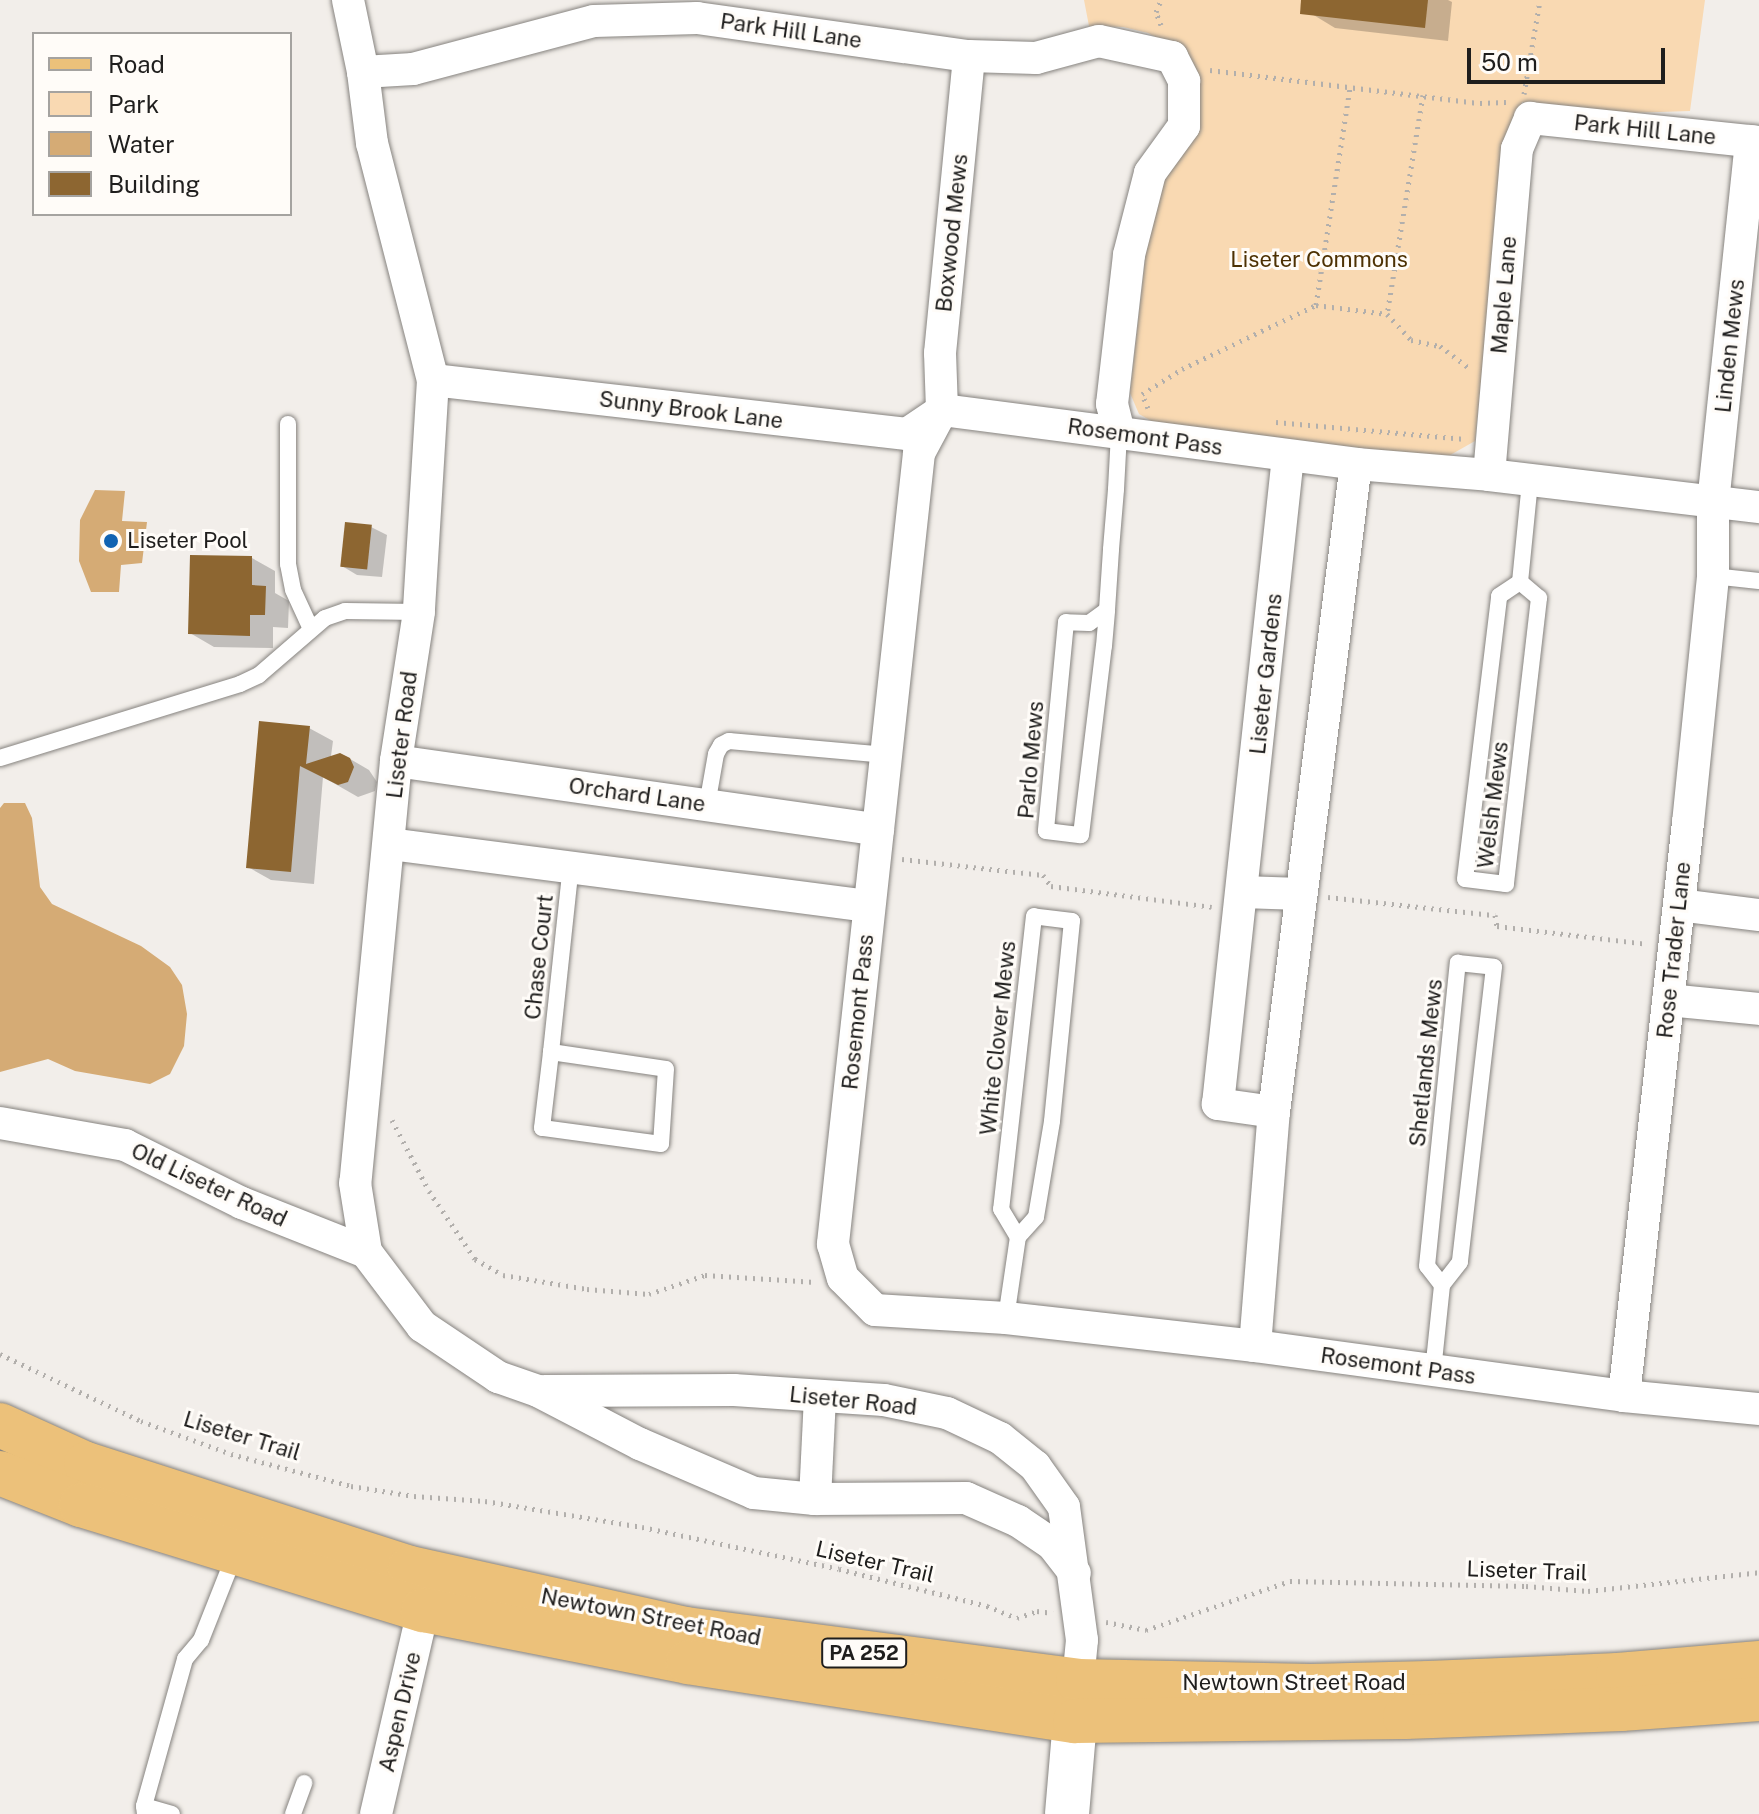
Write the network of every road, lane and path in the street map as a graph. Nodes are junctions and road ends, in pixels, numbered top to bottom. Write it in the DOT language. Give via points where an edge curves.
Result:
graph roads {
  1 [pos="348,0"];
  2 [pos="1540,0"];
  3 [pos="697,9"];
  4 [pos="969,56"];
  5 [pos="1172,57"];
  6 [pos="363,72"];
  7 [pos="1350,87"];
  8 [pos="1423,95"];
  9 [pos="1520,108"];
  10 [pos="1755,141"];
  11 [pos="1316,305"];
  12 [pos="1387,314"];
  13 [pos="1475,379"];
  14 [pos="433,380"];
  15 [pos="942,410"];
  16 [pos="1164,411"];
  17 [pos="1271,421"];
  18 [pos="288,424"];
  19 [pos="1119,433"];
  20 [pos="1470,439"];
  21 [pos="1288,456"];
  22 [pos="1356,464"];
  23 [pos="1489,475"];
  24 [pos="1530,481"];
  25 [pos="1713,503"];
  26 [pos="1759,507"];
  27 [pos="1713,576"];
  28 [pos="1759,581"];
  29 [pos="1520,582"];
  30 [pos="1107,610"];
  31 [pos="419,612"];
  32 [pos="311,629"];
  33 [pos="886,755"];
  34 [pos="0,758"];
  35 [pos="396,761"];
  36 [pos="707,805"];
  37 [pos="876,843"];
  38 [pos="390,844"];
  39 [pos="571,866"];
  40 [pos="1300,894"];
  41 [pos="1242,901"];
  42 [pos="1679,905"];
  43 [pos="869,906"];
  44 [pos="1759,915"];
  45 [pos="1674,947"];
  46 [pos="1668,1000"];
  47 [pos="1759,1009"];
  48 [pos="551,1052"];
  49 [pos="1274,1112"];
  50 [pos="391,1117"];
  51 [pos="0,1123"];
  52 [pos="1018,1237"];
  53 [pos="366,1252"];
  54 [pos="815,1282"];
  55 [pos="1442,1285"];
  56 [pos="1006,1318"];
  57 [pos="1255,1346"];
  58 [pos="0,1354"];
  59 [pos="1433,1371"];
  60 [pos="538,1391"];
  61 [pos="820,1396"];
  62 [pos="1624,1396"];
  63 [pos="1759,1409"];
  64 [pos="0,1425"];
  65 [pos="0,1473"];
  66 [pos="815,1499"];
  67 [pos="236,1553"];
  68 [pos="1759,1572"];
  69 [pos="1075,1573"];
  70 [pos="423,1610"];
  71 [pos="1079,1618"];
  72 [pos="1759,1663"];
  73 [pos="1759,1699"];
  74 [pos="1077,1701"];
  75 [pos="304,1783"];
  76 [pos="144,1810"];
  77 [pos="172,1814"];
  78 [pos="293,1814"];
  79 [pos="376,1814"];
  80 [pos="1067,1814"];
  1 -- 6 [label="street, Liseter Road"];
  2 -- 9 [label="path"];
  3 -- 4 [label="street, Park Hill Lane"];
  3 -- 6 [label="street, Park Hill Lane" via="594,21 413,69"];
  4 -- 5 [label="street, Park Hill Lane" via="1036,58 1099,41"];
  4 -- 15 [label="street, Boxwood Mews" via="940,353"];
  5 -- 7 [label="path" via="1217,72"];
  5 -- 19 [label="street" via="1184,81 1184,126 1150,173 1129,255 1112,404"];
  6 -- 14 [label="street, Liseter Road" via="372,143"];
  7 -- 8 [label="path"];
  7 -- 11 [label="path"];
  8 -- 9 [label="path"];
  8 -- 12 [label="path"];
  9 -- 10 [label="street, Park Hill Lane"];
  9 -- 23 [label="street, Maple Lane"];
  10 -- 25 [label="street, Linden Mews"];
  11 -- 12 [label="path"];
  11 -- 16 [label="path" via="1182,369 1142,394 1149,410"];
  12 -- 13 [label="path" via="1411,340 1440,346 1468,366"];
  14 -- 15 [label="street, Sunny Brook Lane" via="907,434"];
  14 -- 31 [label="street, Liseter Road"];
  15 -- 19 [label="street, Rosemont Pass"];
  15 -- 33 [label="street, Rosemont Pass" via="919,453"];
  17 -- 20 [label="path"];
  18 -- 32 [label="lane" via="288,564"];
  19 -- 21 [label="street, Rosemont Pass"];
  19 -- 30 [label="lane, Parlo Mews"];
  21 -- 22 [label="street, Rosemont Pass"];
  21 -- 41 [label="street, Liseter Gardens"];
  22 -- 23 [label="street, Rosemont Pass"];
  22 -- 40 [label="street"];
  23 -- 24 [label="street, Rosemont Pass"];
  24 -- 25 [label="street, Rosemont Pass"];
  24 -- 29 [label="lane"];
  25 -- 26 [label="street"];
  25 -- 27 [label="street, Rose Trader Lane"];
  27 -- 28 [label="lane"];
  27 -- 42 [label="street, Rose Trader Lane"];
  29 -- 29 [label="lane, Welsh Mews" via="1499,596 1465,879 1506,884 1539,598"];
  30 -- 30 [label="lane, Parlo Mews" via="1081,835 1046,831 1066,622 1089,623"];
  31 -- 32 [label="lane" via="345,611"];
  31 -- 35 [label="street, Liseter Road"];
  32 -- 34 [label="lane" via="240,684"];
  33 -- 36 [label="lane" via="729,741 716,754"];
  33 -- 37 [label="street, Rosemont Pass"];
  35 -- 36 [label="street, Orchard Lane"];
  35 -- 38 [label="street, Liseter Road"];
  36 -- 37 [label="street, Orchard Lane"];
  37 -- 41 [label="path" via="1043,875 1051,886"];
  37 -- 43 [label="street, Rosemont Pass"];
  38 -- 39 [label="street"];
  38 -- 53 [label="street, Liseter Road" via="355,1183"];
  39 -- 43 [label="street"];
  39 -- 48 [label="lane, Chase Court"];
  40 -- 41 [label="street"];
  40 -- 45 [label="path" via="1495,915 1497,926"];
  40 -- 49 [label="street"];
  41 -- 49 [label="street, Liseter Gardens" via="1218,1104"];
  42 -- 44 [label="street"];
  42 -- 45 [label="street, Rose Trader Lane"];
  43 -- 56 [label="street, Rosemont Pass" via="833,1244 843,1278 875,1310"];
  45 -- 46 [label="street, Rose Trader Lane"];
  46 -- 47 [label="street"];
  46 -- 62 [label="street, Rose Trader Lane"];
  48 -- 48 [label="lane, Chase Court" via="542,1128 661,1144 666,1069"];
  49 -- 57 [label="street"];
  50 -- 54 [label="path" via="429,1191 475,1259 503,1275 649,1294 705,1275"];
  51 -- 53 [label="street, Old Liseter Road" via="125,1145 242,1203"];
  52 -- 52 [label="lane, White Clover Mews" via="1036,1217 1052,1121 1072,921 1034,916 1001,1209"];
  52 -- 56 [label="lane, White Clover Mews"];
  53 -- 60 [label="street, Liseter Road" via="422,1326 498,1377"];
  55 -- 55 [label="lane, Shetlands Mews" via="1460,1262 1494,967 1458,963 1427,1266"];
  55 -- 59 [label="lane, Shetlands Mews"];
  56 -- 57 [label="street, Rosemont Pass"];
  57 -- 59 [label="street, Rosemont Pass"];
  58 -- 71 [label="path, Liseter Trail" via="171,1432 351,1486 642,1527 839,1569 1017,1618 1037,1611"];
  59 -- 62 [label="street, Rosemont Pass"];
  60 -- 61 [label="street, Liseter Road" via="734,1390"];
  60 -- 66 [label="street, Liseter Road" via="640,1444 754,1493"];
  61 -- 66 [label="street"];
  61 -- 69 [label="street, Liseter Road" via="884,1400 947,1413 1000,1438 1035,1466 1064,1507"];
  62 -- 63 [label="street, Rosemont Pass"];
  64 -- 74 [label="main road, Newtown Street Road / PA 252" via="86,1464 410,1568 685,1629"];
  65 -- 67 [label="main road, Newtown Street Road / PA 252" via="81,1505"];
  66 -- 69 [label="street, Liseter Road" via="966,1498 1018,1521 1052,1544"];
  67 -- 70 [label="main road, Newtown Street Road / PA 252"];
  67 -- 76 [label="lane" via="201,1640 185,1659"];
  68 -- 71 [label="path, Liseter Trail" via="1588,1591 1290,1581 1146,1630"];
  69 -- 71 [label="street, Liseter Road"];
  70 -- 74 [label="main road, Newtown Street Road / PA 252" via="688,1662"];
  70 -- 79 [label="street, Aspen Drive"];
  71 -- 74 [label="street, Liseter Road"];
  72 -- 74 [label="main road, Newtown Street Road / PA 252" via="1618,1675"];
  73 -- 74 [label="main road, Newtown Street Road / PA 252" via="1405,1717"];
  74 -- 80 [label="street"];
  75 -- 78 [label="lane"];
  76 -- 77 [label="lane"];
}
